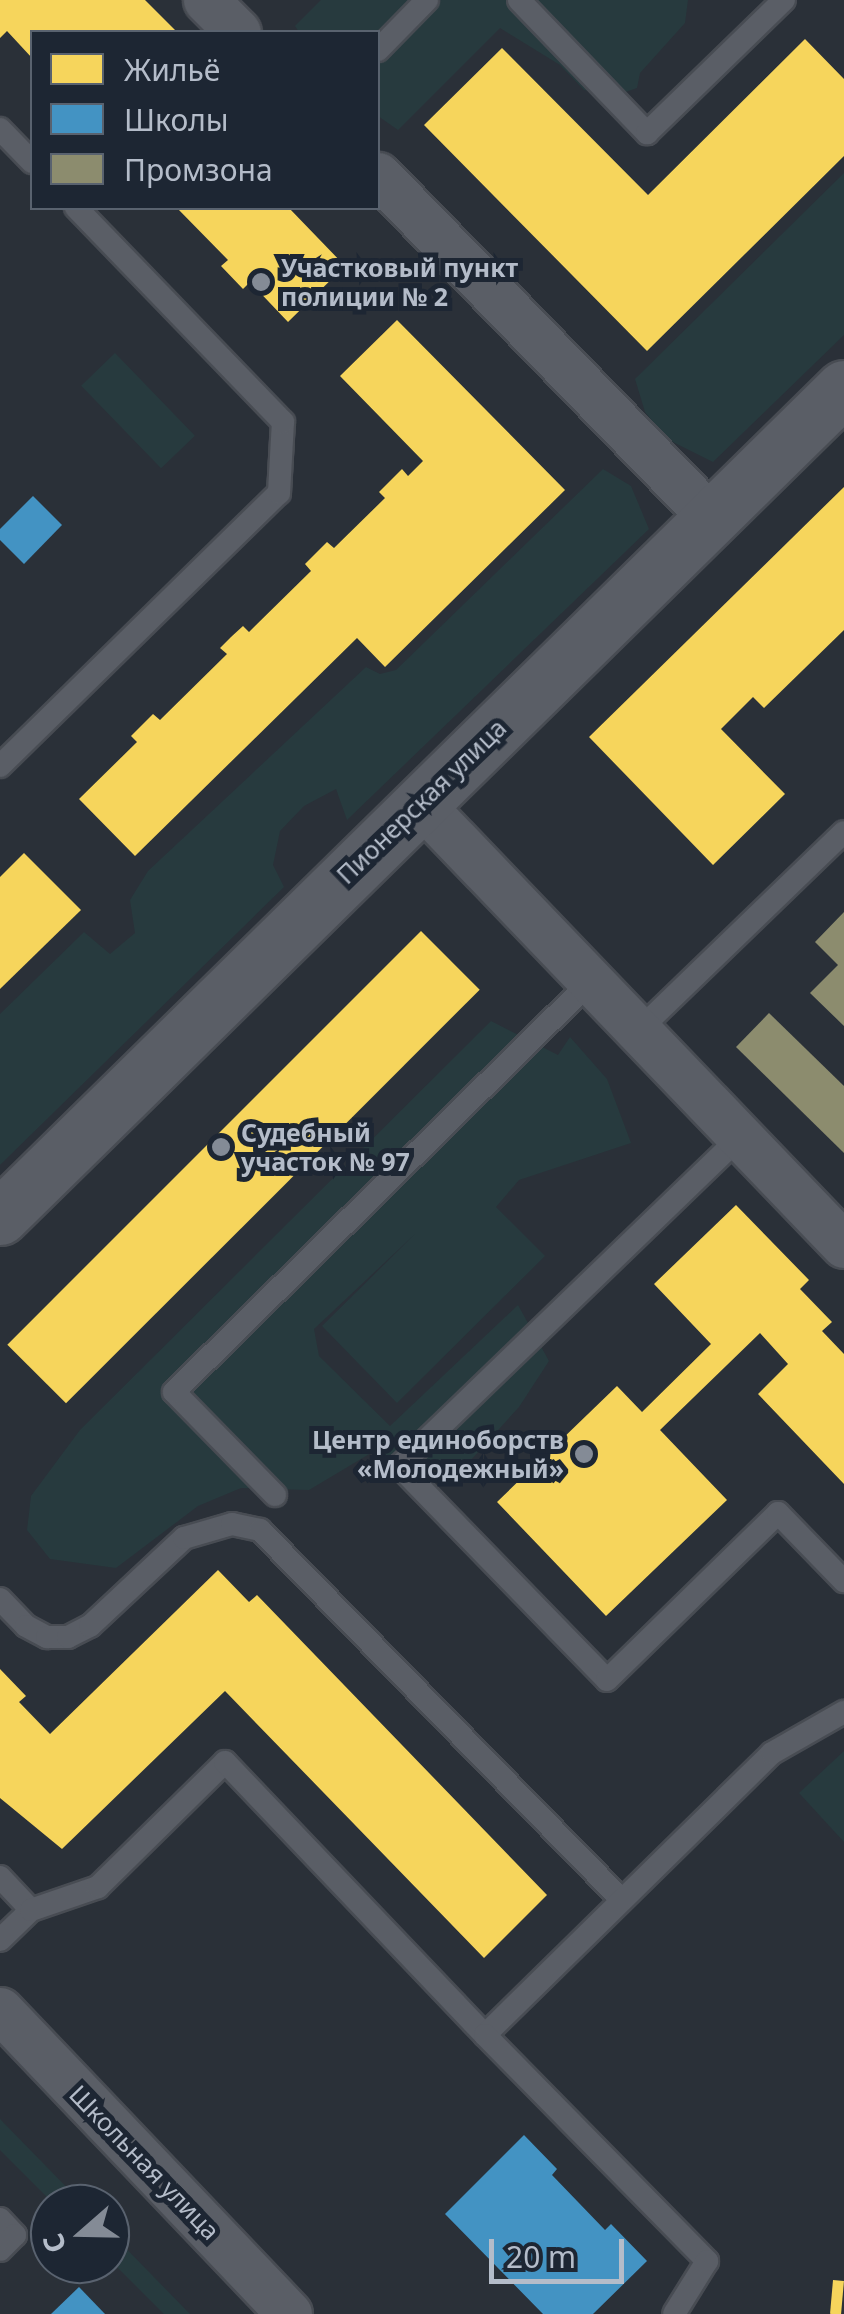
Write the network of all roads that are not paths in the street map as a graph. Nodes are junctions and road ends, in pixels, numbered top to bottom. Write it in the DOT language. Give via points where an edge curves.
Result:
graph roads {
  1 [pos="206,0"];
  2 [pos="427,0"];
  3 [pos="519,0"];
  4 [pos="784,0"];
  5 [pos="236,30"];
  6 [pos="380,48"];
  7 [pos="0,128"];
  8 [pos="30,160"];
  9 [pos="380,177"];
  10 [pos="78,210"];
  11 [pos="844,388"];
  12 [pos="712,518"];
  13 [pos="0,766"];
  14 [pos="419,802"];
  15 [pos="844,832"];
  16 [pos="591,982"];
  17 [pos="638,1031"];
  18 [pos="740,1137"];
  19 [pos="0,1217"];
  20 [pos="844,1246"];
  21 [pos="275,1495"];
  22 [pos="844,1582"];
  23 [pos="0,1599"];
  24 [pos="844,1712"];
  25 [pos="0,1877"];
  26 [pos="620,1898"];
  27 [pos="32,1910"];
  28 [pos="0,1940"];
  29 [pos="0,2010"];
  30 [pos="485,2035"];
  31 [pos="0,2219"];
  32 [pos="0,2250"];
  33 [pos="289,2314"];
  34 [pos="674,2314"];
  1 -- 5 [label="street"];
  2 -- 6 [label="lane"];
  3 -- 4 [label="lane" via="647,133"];
  7 -- 8 [label="lane"];
  9 -- 12 [label="street"];
  10 -- 13 [label="lane" via="283,422 279,494"];
  11 -- 12 [label="street, Пионерская улица"];
  12 -- 14 [label="street, Пионерская улица"];
  14 -- 16 [label="street"];
  14 -- 19 [label="street, Пионерская улица"];
  15 -- 17 [label="lane"];
  16 -- 17 [label="street"];
  16 -- 21 [label="lane" via="174,1392"];
  17 -- 18 [label="street"];
  18 -- 20 [label="street"];
  18 -- 22 [label="lane" via="399,1466 607,1680 778,1513"];
  23 -- 26 [label="lane" via="26,1626 47,1637 68,1637 90,1626 184,1538 232,1524 260,1530"];
  24 -- 26 [label="lane" via="772,1753"];
  25 -- 27 [label="lane"];
  26 -- 30 [label="lane"];
  27 -- 28 [label="lane"];
  27 -- 30 [label="lane" via="98,1887 225,1762"];
  29 -- 33 [label="street, Школьная улица"];
  30 -- 34 [label="lane" via="707,2261"];
  31 -- 32 [label="lane" via="16,2235"];
}
